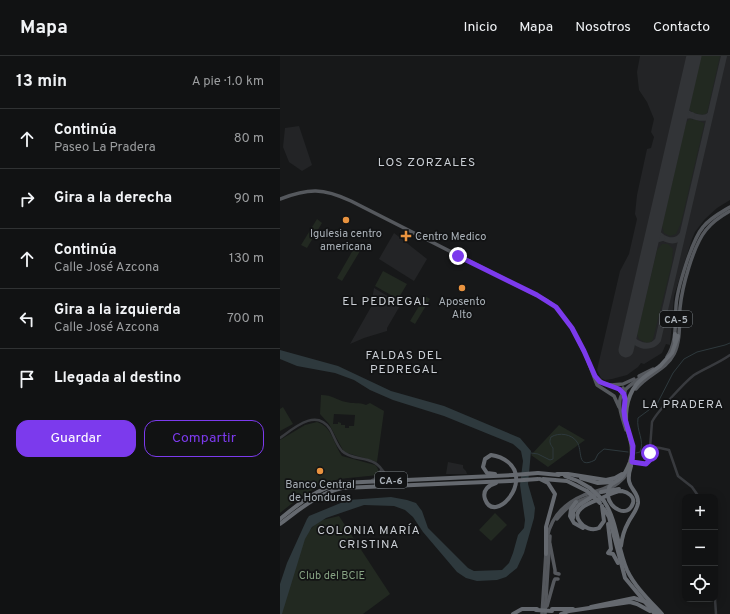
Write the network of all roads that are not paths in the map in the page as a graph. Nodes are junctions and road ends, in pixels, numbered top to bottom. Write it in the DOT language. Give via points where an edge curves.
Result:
graph roads {
  1 [pos="280,199"];
  2 [pos="730,206"];
  3 [pos="730,211"];
  4 [pos="677,335"];
  5 [pos="730,355"];
  6 [pos="653,369"];
  7 [pos="592,371"];
  8 [pos="627,383"];
  9 [pos="610,385"];
  10 [pos="636,388"];
  11 [pos="620,410"];
  12 [pos="630,434"];
  13 [pos="280,438"];
  14 [pos="651,447"];
  15 [pos="631,464"];
  16 [pos="381,469"];
  17 [pos="557,474"];
  18 [pos="622,474"];
  19 [pos="512,475"];
  20 [pos="571,475"];
  21 [pos="539,479"];
  22 [pos="394,480"];
  23 [pos="369,481"];
  24 [pos="500,481"];
  25 [pos="613,482"];
  26 [pos="589,489"];
  27 [pos="601,492"];
  28 [pos="596,494"];
  29 [pos="697,494"];
  30 [pos="576,502"];
  31 [pos="603,504"];
  32 [pos="609,517"];
  33 [pos="280,519"];
  34 [pos="280,524"];
  35 [pos="582,524"];
  36 [pos="550,537"];
  37 [pos="621,549"];
  38 [pos="546,554"];
  39 [pos="623,573"];
  40 [pos="559,574"];
  41 [pos="558,579"];
  42 [pos="714,602"];
  43 [pos="537,610"];
  44 [pos="552,610"];
  45 [pos="579,610"];
  46 [pos="513,614"];
  47 [pos="516,614"];
  48 [pos="543,614"];
  49 [pos="561,614"];
  50 [pos="655,614"];
  51 [pos="659,614"];
  52 [pos="662,614"];
  53 [pos="716,614"];
  1 -- 7 [label="main road" via="305,191 326,191 546,300 556,307 572,328"];
  2 -- 4 [label="main road, CA-5" via="701,229 692,246 677,299"];
  3 -- 4 [label="main road, CA-5" via="711,224 696,246 681,300"];
  4 -- 6 [label="main road, CA-5" via="668,356"];
  4 -- 10 [label="main road, CA-5" via="678,344 668,362"];
  4 -- 25 [label="highway, bridge" via="672,353 637,384 629,398 626,418 632,446 631,458 627,469"];
  5 -- 14 [label="street" via="691,378 656,414 652,422"];
  6 -- 8 [label="main road"];
  6 -- 11 [label="main road, CA-5" via="626,389 620,397"];
  7 -- 9 [label="main road" via="600,382"];
  7 -- 11 [label="main road" via="597,385 614,396"];
  8 -- 9 [label="main road"];
  8 -- 10 [label="main road" via="623,386 624,390 629,392"];
  9 -- 12 [label="main road, bridge" via="622,391 625,397 625,419"];
  10 -- 12 [label="main road, CA-5" via="627,411"];
  11 -- 18 [label="main road, CA-5" via="630,448 629,462"];
  12 -- 15 [label="main road, CA-5" via="633,446"];
  13 -- 16 [label="street" via="302,423 319,420 329,428 340,449 345,453 373,461"];
  14 -- 15 [label="street" via="647,463"];
  14 -- 29 [label="street" via="669,450 678,476"];
  15 -- 27 [label="main road" via="620,481"];
  15 -- 37 [label="highway" via="628,481 637,496 638,504 624,532"];
  16 -- 22 [label="street" via="386,476"];
  16 -- 23 [label="street" via="378,477"];
  17 -- 19 [label="highway, CA-6, bridge"];
  17 -- 20 [label="highway"];
  17 -- 26 [label="highway, CA-6" via="574,479"];
  18 -- 20 [label="highway" via="606,480"];
  18 -- 38 [label="main road" via="608,486 577,498 562,508 549,530"];
  19 -- 22 [label="highway, CA-6"];
  19 -- 24 [label="highway" via="487,473 483,464 488,456 502,458 515,471 514,490 509,499 500,505 491,506 485,499 485,491 490,485"];
  20 -- 25 [label="highway" via="598,483"];
  21 -- 24 [label="highway, CA-6, bridge"];
  21 -- 26 [label="highway, CA-6" via="563,480"];
  21 -- 38 [label="highway" via="548,484 555,494 546,526"];
  22 -- 23 [label="highway, CA-6"];
  23 -- 33 [label="highway, CA-6" via="341,483 322,489 305,498"];
  24 -- 34 [label="highway, CA-6" via="342,488 319,496"];
  25 -- 35 [label="highway, bridge" via="610,486 608,496 608,501 620,511 627,511 630,508 633,499 629,493 621,491 611,494 588,504 580,509 577,518"];
  26 -- 31 [label="highway, CA-6, bridge"];
  27 -- 28 [label="main road"];
  27 -- 31 [label="highway" via="622,489 632,494 635,501 629,512 621,514"];
  28 -- 30 [label="main road"];
  28 -- 35 [label="highway" via="573,512 574,519"];
  30 -- 31 [label="highway" via="570,513 571,520 591,531 597,531 606,522"];
  30 -- 36 [label="main road" via="565,509 557,519"];
  31 -- 32 [label="highway, CA-6"];
  31 -- 35 [label="highway" via="604,521 601,526 593,530"];
  31 -- 37 [label="highway, CA-6" via="614,520"];
  32 -- 39 [label="highway, CA-6"];
  32 -- 39 [label="highway" via="611,549 608,553 613,554"];
  36 -- 40 [label="main road" via="554,570"];
  36 -- 48 [label="main road"];
  37 -- 52 [label="highway" via="630,575"];
  38 -- 48 [label="main road"];
  39 -- 50 [label="highway"];
  41 -- 48 [label="main road" via="554,581"];
  42 -- 53 [label="street"];
  43 -- 44 [label="highway, bridge"];
  43 -- 46 [label="highway" via="522,609"];
  43 -- 47 [label="highway" via="524,610"];
  44 -- 45 [label="highway"];
  44 -- 51 [label="highway, bridge" via="591,607 634,598 646,602"];
  45 -- 49 [label="highway"];
  45 -- 50 [label="highway" via="632,602"];
}
